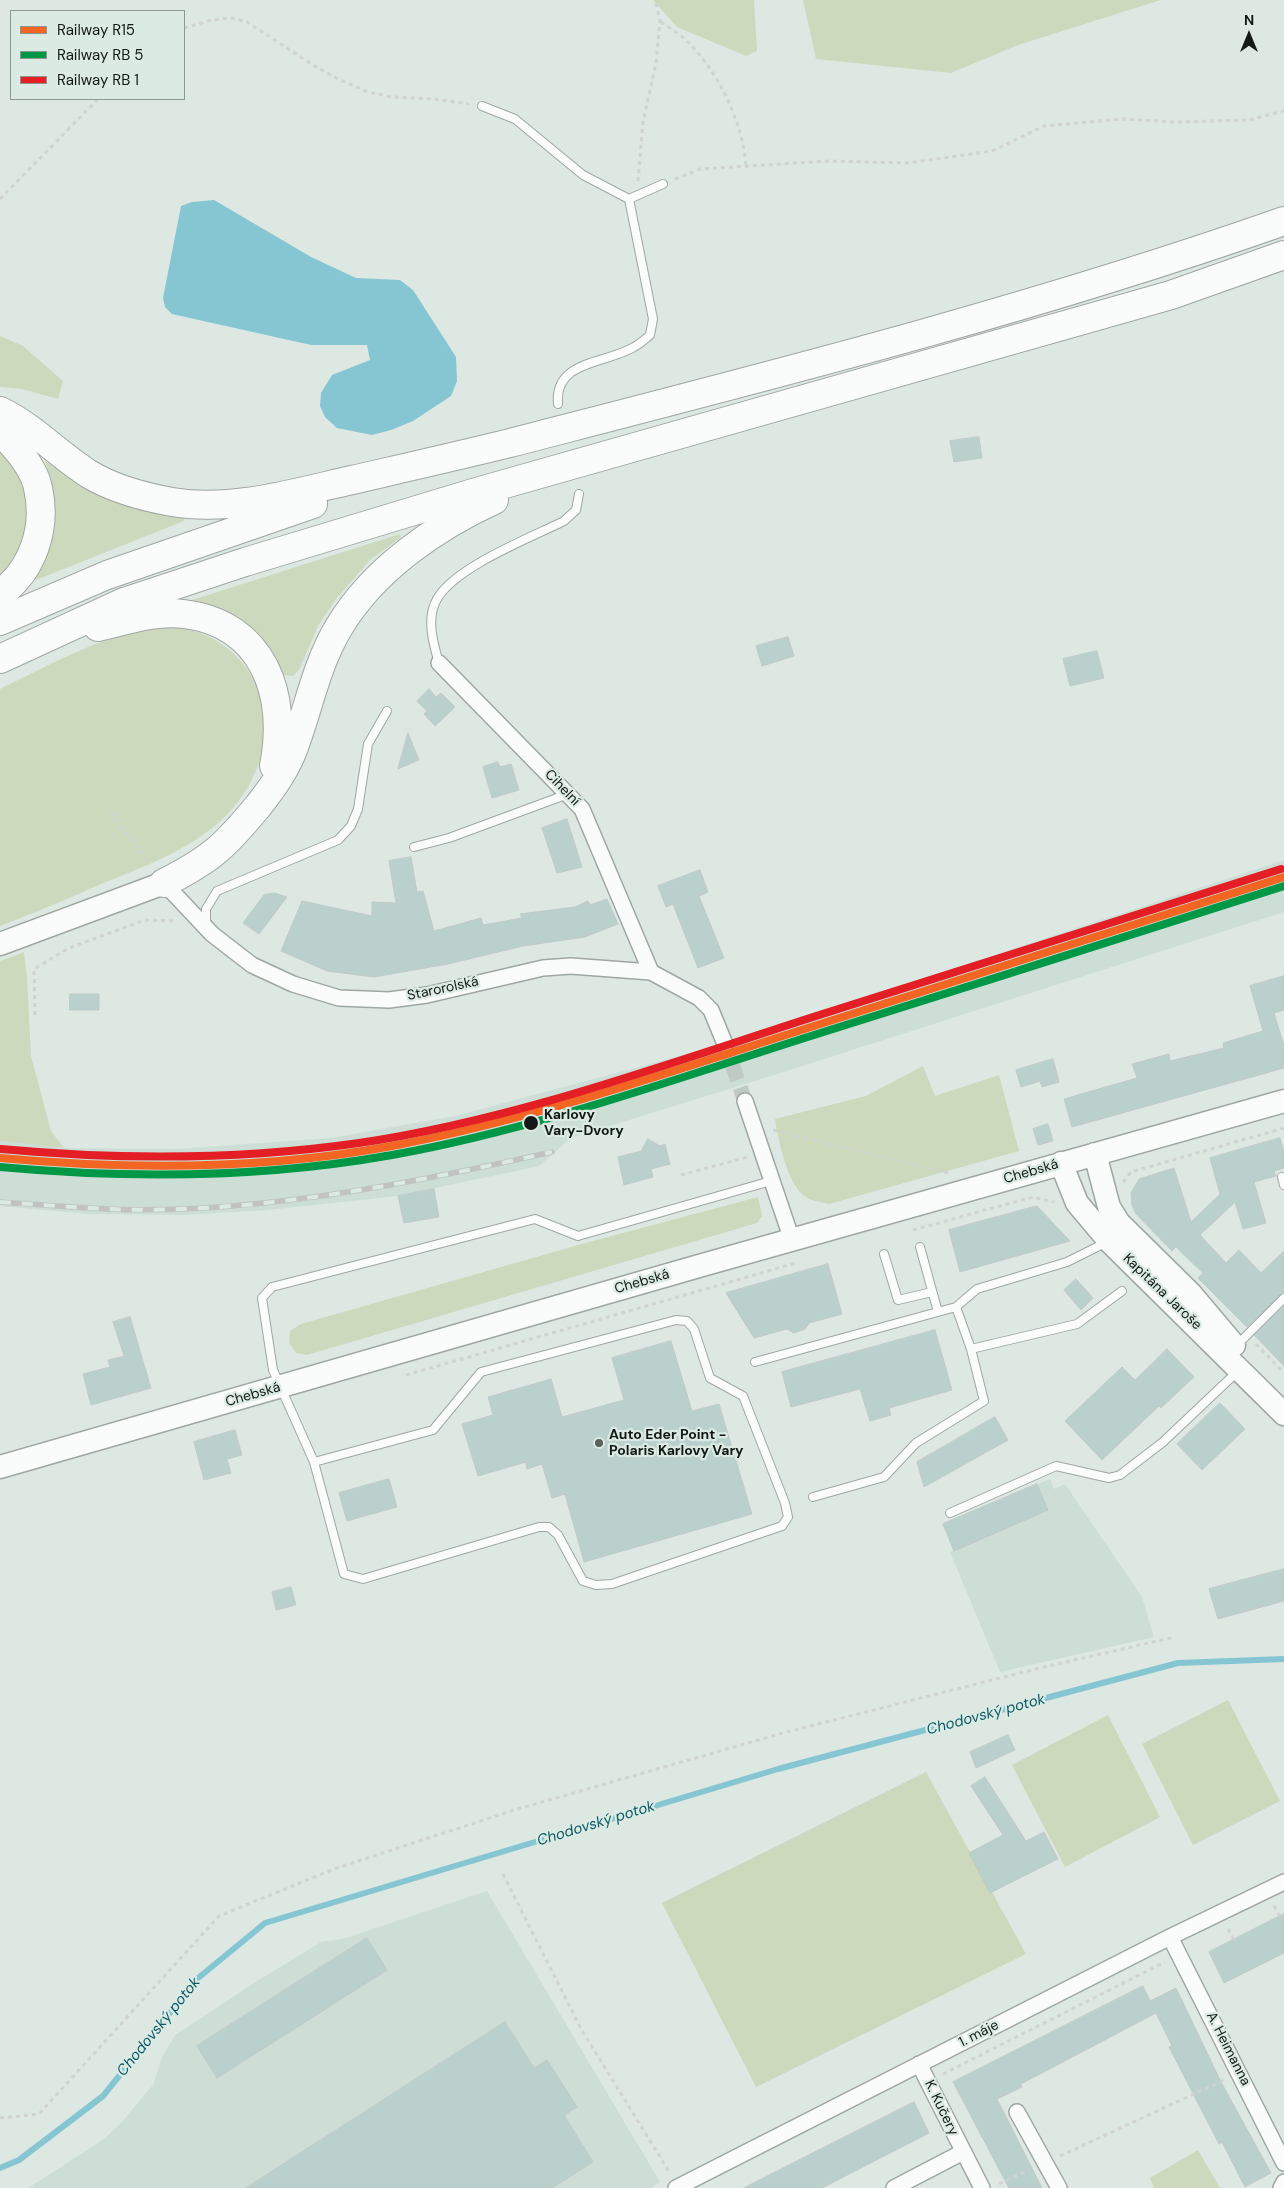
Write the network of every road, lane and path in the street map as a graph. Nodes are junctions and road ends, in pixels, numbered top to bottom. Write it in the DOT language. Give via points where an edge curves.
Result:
graph roads {
  1 [pos="655,0"];
  2 [pos="660,21"];
  3 [pos="185,28"];
  4 [pos="97,100"];
  5 [pos="482,106"];
  6 [pos="1284,111"];
  7 [pos="746,166"];
  8 [pos="663,184"];
  9 [pos="641,194"];
  10 [pos="0,199"];
  11 [pos="629,199"];
  12 [pos="1284,222"];
  13 [pos="1284,255"];
  14 [pos="558,404"];
  15 [pos="0,412"];
  16 [pos="0,431"];
  17 [pos="469,453"];
  18 [pos="562,469"];
  19 [pos="579,494"];
  20 [pos="0,594"];
  21 [pos="0,621"];
  22 [pos="38,641"];
  23 [pos="0,659"];
  24 [pos="439,663"];
  25 [pos="387,711"];
  26 [pos="568,794"];
  27 [pos="258,806"];
  28 [pos="111,813"];
  29 [pos="414,847"];
  30 [pos="164,883"];
  31 [pos="204,925"];
  32 [pos="0,944"];
  33 [pos="651,972"];
  34 [pos="35,1015"];
  35 [pos="725,1044"];
  36 [pos="745,1101"];
  37 [pos="1284,1101"];
  38 [pos="1284,1128"];
  39 [pos="772,1129"];
  40 [pos="1095,1154"];
  41 [pos="748,1156"];
  42 [pos="1061,1163"];
  43 [pos="955,1174"];
  44 [pos="681,1175"];
  45 [pos="772,1181"];
  46 [pos="1122,1183"];
  47 [pos="1061,1206"];
  48 [pos="909,1231"];
  49 [pos="792,1240"];
  50 [pos="1109,1241"];
  51 [pos="920,1247"];
  52 [pos="884,1254"];
  53 [pos="804,1261"];
  54 [pos="1122,1291"];
  55 [pos="932,1292"];
  56 [pos="1284,1298"];
  57 [pos="956,1307"];
  58 [pos="938,1312"];
  59 [pos="1236,1346"];
  60 [pos="971,1349"];
  61 [pos="755,1362"];
  62 [pos="1240,1368"];
  63 [pos="405,1375"];
  64 [pos="282,1387"];
  65 [pos="1282,1411"];
  66 [pos="314,1462"];
  67 [pos="0,1467"];
  68 [pos="813,1498"];
  69 [pos="950,1513"];
  70 [pos="1175,1637"];
  71 [pos="503,1874"];
  72 [pos="1284,1882"];
  73 [pos="1274,1906"];
  74 [pos="1280,1917"];
  75 [pos="1228,1929"];
  76 [pos="1170,1938"];
  77 [pos="1234,1940"];
  78 [pos="918,2064"];
  79 [pos="1240,2072"];
  80 [pos="1018,2112"];
  81 [pos="0,2118"];
  82 [pos="963,2152"];
  83 [pos="1046,2162"];
  84 [pos="1284,2163"];
  85 [pos="1284,2182"];
  86 [pos="675,2184"];
  87 [pos="894,2188"];
  88 [pos="982,2188"];
  89 [pos="991,2188"];
  90 [pos="1059,2188"];
  91 [pos="1281,2188"];
  1 -- 2 [label="path"];
  2 -- 7 [label="path" via="686,40 712,73 729,104 744,145"];
  2 -- 9 [label="path" via="656,63 643,122 637,178"];
  3 -- 5 [label="path" via="232,18 247,22 312,65 368,92"];
  4 -- 10 [label="path"];
  5 -- 11 [label="lane" via="515,119 583,175"];
  6 -- 7 [label="path" via="1249,120 1176,122 1122,119 1044,126 992,152 908,163 830,161"];
  7 -- 8 [label="path" via="700,169"];
  8 -- 9 [label="lane"];
  9 -- 11 [label="lane"];
  11 -- 14 [label="lane" via="653,319 650,335 634,347 579,367 562,380 557,392"];
  12 -- 17 [label="highway" via="1049,297 739,384"];
  13 -- 18 [label="highway" via="1171,295"];
  15 -- 17 [label="highway" via="91,475 130,492 173,502 223,505 284,495"];
  16 -- 20 [label="highway" via="19,449 38,486 41,517 35,547 24,572"];
  17 -- 21 [label="highway" via="107,575"];
  18 -- 22 [label="highway" via="245,562 124,602"];
  18 -- 27 [label="highway" via="479,507 424,539 379,576 339,626 314,679 294,748 276,784"];
  19 -- 24 [label="lane" via="576,510 564,521 449,583 436,600 430,624"];
  22 -- 23 [label="highway"];
  22 -- 27 [label="highway" via="166,613 199,617 230,630 264,665 274,687 279,710 274,768"];
  24 -- 26 [label="street, Cihelní"];
  25 -- 31 [label="lane" via="368,744 358,809 351,826 338,840 217,892 206,909"];
  26 -- 29 [label="lane" via="449,838"];
  26 -- 33 [label="street, Cihelní" via="582,809"];
  27 -- 30 [label="highway" via="214,854"];
  28 -- 30 [label="path"];
  30 -- 31 [label="street, Starorolská"];
  30 -- 32 [label="street"];
  31 -- 33 [label="street, Starorolská" via="252,965 293,984 339,998 389,1000 428,995 513,973 562,967"];
  31 -- 34 [label="path" via="145,920 69,948 34,969"];
  33 -- 35 [label="street, Starorolská" via="699,998 711,1010"];
  36 -- 45 [label="street"];
  37 -- 40 [label="street, Chebská"];
  38 -- 46 [label="path" via="1131,1172"];
  39 -- 43 [label="path"];
  40 -- 42 [label="street, Chebská"];
  40 -- 59 [label="street, Kapitána Jaroše" via="1109,1207 1118,1223 1191,1294"];
  41 -- 44 [label="path"];
  42 -- 49 [label="street, Chebská"];
  42 -- 50 [label="street, Kapitána Jaroše" via="1077,1202"];
  45 -- 49 [label="street"];
  45 -- 64 [label="lane" via="578,1236 535,1219 272,1287 262,1298 273,1370"];
  47 -- 48 [label="path" via="1049,1199 1033,1197"];
  49 -- 64 [label="street, Chebská"];
  50 -- 57 [label="lane" via="1067,1262 977,1289"];
  50 -- 62 [label="street, Kapitána Jaroše"];
  51 -- 55 [label="lane"];
  52 -- 55 [label="lane" via="898,1300"];
  53 -- 63 [label="path"];
  54 -- 60 [label="lane" via="1077,1324"];
  55 -- 58 [label="lane"];
  56 -- 59 [label="lane"];
  57 -- 58 [label="lane"];
  57 -- 60 [label="lane"];
  58 -- 61 [label="lane"];
  59 -- 65 [label="street, Kapitána Jaroše"];
  60 -- 68 [label="lane" via="984,1400 916,1443 884,1477"];
  62 -- 65 [label="street, Kapitána Jaroše"];
  62 -- 69 [label="lane" via="1164,1442 1120,1475 1110,1478 1056,1466"];
  64 -- 66 [label="lane"];
  64 -- 67 [label="street, Chebská"];
  66 -- 66 [label="lane" via="433,1430 481,1372 676,1320 687,1321 694,1330 710,1378 743,1396 788,1517 782,1526 612,1584 596,1585 583,1581 558,1535 549,1527 539,1527 363,1579 344,1574"];
  70 -- 81 [label="path" via="783,1733 514,1810 334,1869 219,1916 39,2114"];
  71 -- 86 [label="path" via="581,2029"];
  72 -- 76 [label="street, 1. máje"];
  73 -- 74 [label="path"];
  75 -- 77 [label="path"];
  76 -- 78 [label="street, 1. máje"];
  76 -- 79 [label="street, A. Heimanna"];
  78 -- 82 [label="street, K. Kučery"];
  78 -- 86 [label="street, 1. máje"];
  79 -- 83 [label="path"];
  79 -- 84 [label="street, A. Heimanna"];
  80 -- 83 [label="street"];
  82 -- 87 [label="street, K. Kučery"];
  82 -- 88 [label="street, K. Kučery"];
  83 -- 89 [label="path"];
  83 -- 90 [label="street"];
  85 -- 91 [label="street"];
}
